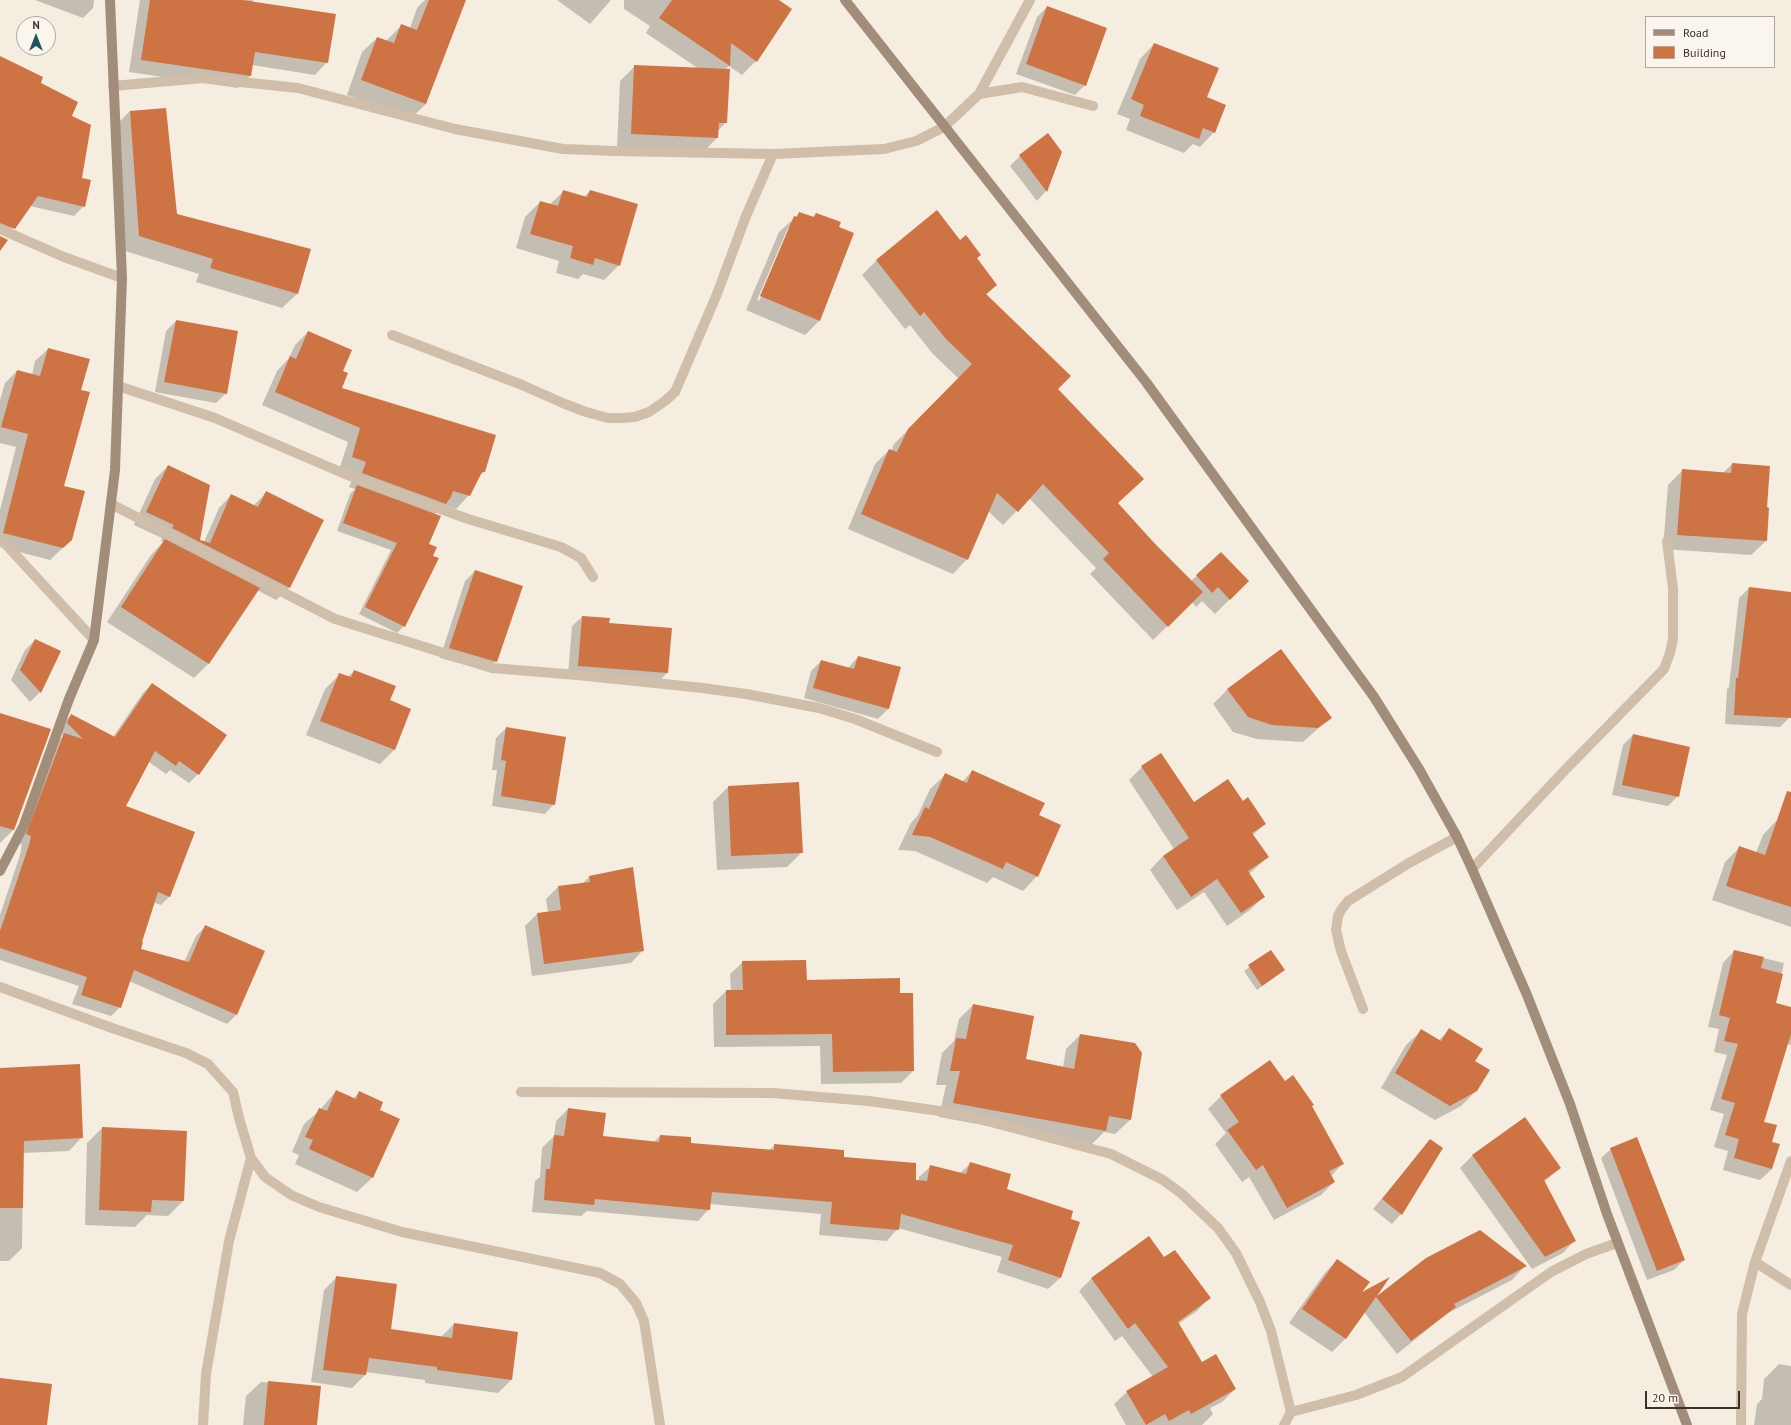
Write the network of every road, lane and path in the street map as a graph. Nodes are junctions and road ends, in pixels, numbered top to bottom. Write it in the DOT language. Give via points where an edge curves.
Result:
graph roads {
  1 [pos="110,0"];
  2 [pos="845,0"];
  3 [pos="1030,0"];
  4 [pos="113,86"];
  5 [pos="979,94"];
  6 [pos="1093,106"];
  7 [pos="944,127"];
  8 [pos="773,154"];
  9 [pos="0,229"];
  10 [pos="122,278"];
  11 [pos="392,335"];
  12 [pos="118,386"];
  13 [pos="111,504"];
  14 [pos="0,538"];
  15 [pos="1667,540"];
  16 [pos="593,577"];
  17 [pos="94,640"];
  18 [pos="937,752"];
  19 [pos="1457,837"];
  20 [pos="1472,869"];
  21 [pos="0,871"];
  22 [pos="0,987"];
  23 [pos="1363,1009"];
  24 [pos="521,1092"];
  25 [pos="251,1158"];
  26 [pos="1791,1161"];
  27 [pos="1617,1243"];
  28 [pos="1755,1262"];
  29 [pos="1791,1285"];
  30 [pos="1291,1412"];
  31 [pos="203,1425"];
  32 [pos="660,1425"];
  33 [pos="1284,1425"];
  34 [pos="1687,1425"];
  35 [pos="1741,1425"];
  1 -- 4 [label="street"];
  2 -- 7 [label="street"];
  3 -- 5 [label="street"];
  4 -- 8 [label="street" via="203,78 298,88 456,129 563,149"];
  4 -- 10 [label="street"];
  5 -- 6 [label="street" via="1022,87"];
  5 -- 7 [label="street"];
  7 -- 8 [label="street" via="916,141 884,149"];
  7 -- 19 [label="street" via="1146,382 1374,697"];
  8 -- 11 [label="street" via="675,392 648,412 635,417 608,418 586,412"];
  9 -- 10 [label="street" via="64,257"];
  10 -- 12 [label="street"];
  12 -- 13 [label="street"];
  12 -- 16 [label="street" via="215,418 345,474 468,519 561,547 581,558"];
  13 -- 17 [label="street"];
  13 -- 18 [label="street" via="335,619 492,668 601,677 746,694 819,708 855,719"];
  14 -- 17 [label="street"];
  15 -- 20 [label="street" via="1673,589 1673,639 1664,669"];
  17 -- 21 [label="street" via="69,699 24,825"];
  19 -- 20 [label="street"];
  19 -- 23 [label="street" via="1403,866 1348,901 1341,910 1336,930 1341,951"];
  20 -- 27 [label="street" via="1570,1104"];
  22 -- 25 [label="street" via="186,1053 208,1064 233,1092"];
  24 -- 30 [label="street" via="772,1093 869,1101 961,1114 1111,1154 1163,1180 1182,1194 1218,1228 1236,1253 1271,1331"];
  25 -- 31 [label="street" via="229,1241 206,1374"];
  25 -- 32 [label="street" via="265,1177 291,1195 319,1207 402,1232 600,1273 620,1284 636,1303 644,1321"];
  26 -- 28 [label="street"];
  27 -- 30 [label="street" via="1586,1254 1551,1272 1402,1377 1356,1395"];
  27 -- 34 [label="street"];
  28 -- 29 [label="street"];
  28 -- 35 [label="street" via="1742,1314"];
  30 -- 33 [label="street"];
}
